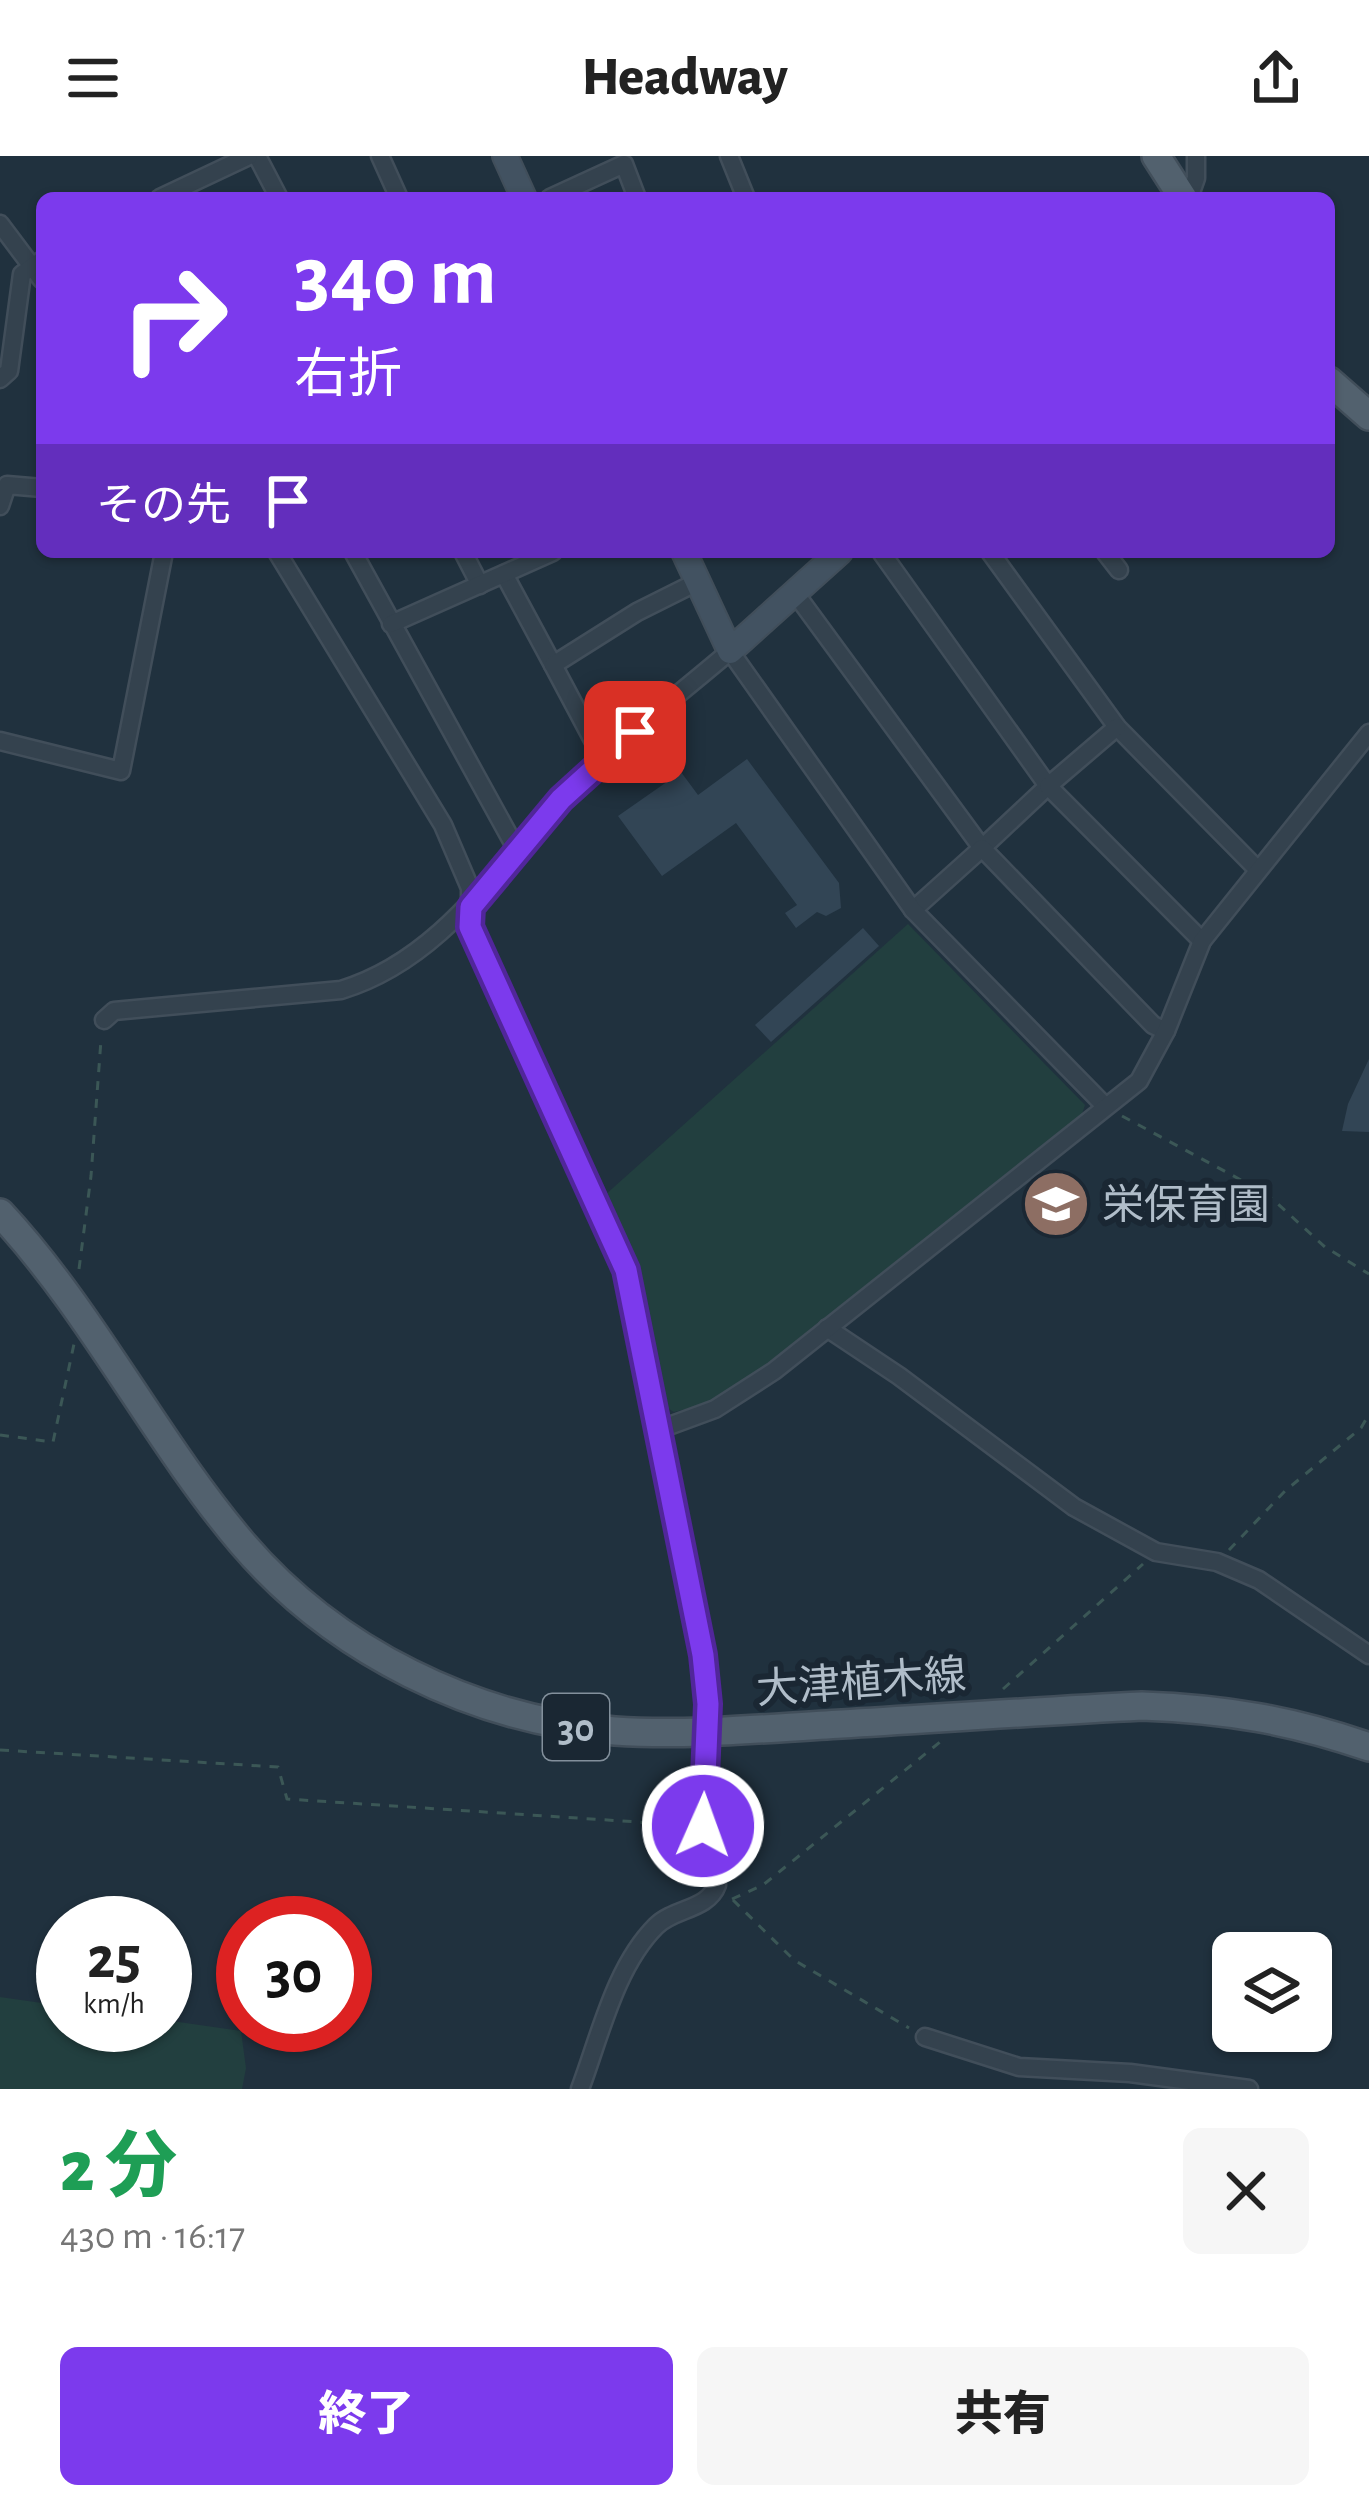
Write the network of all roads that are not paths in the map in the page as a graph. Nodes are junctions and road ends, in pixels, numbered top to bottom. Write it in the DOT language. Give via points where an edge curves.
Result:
graph roads {
  1 [pos="250,156"];
  2 [pos="380,156"];
  3 [pos="505,156"];
  4 [pos="642,156"];
  5 [pos="729,156"];
  6 [pos="1156,156"];
  7 [pos="1196,156"];
  8 [pos="623,160"];
  9 [pos="173,192"];
  10 [pos="275,192"];
  11 [pos="396,192"];
  12 [pos="521,192"];
  13 [pos="562,192"];
  14 [pos="635,192"];
  15 [pos="744,192"];
  16 [pos="1182,192"];
  17 [pos="1189,192"];
  18 [pos="0,224"];
  19 [pos="36,267"];
  20 [pos="36,270"];
  21 [pos="0,380"];
  22 [pos="1335,386"];
  23 [pos="1369,416"];
  24 [pos="36,487"];
  25 [pos="0,506"];
  26 [pos="163,558"];
  27 [pos="281,558"];
  28 [pos="356,558"];
  29 [pos="466,558"];
  30 [pos="540,558"];
  31 [pos="687,558"];
  32 [pos="826,558"];
  33 [pos="885,558"];
  34 [pos="994,558"];
  35 [pos="1110,558"];
  36 [pos="1119,570"];
  37 [pos="504,574"];
  38 [pos="698,582"];
  39 [pos="480,585"];
  40 [pos="796,593"];
  41 [pos="391,624"];
  42 [pos="730,651"];
  43 [pos="553,665"];
  44 [pos="1117,727"];
  45 [pos="1369,733"];
  46 [pos="0,741"];
  47 [pos="603,759"];
  48 [pos="1048,787"];
  49 [pos="982,848"];
  50 [pos="518,852"];
  51 [pos="1257,869"];
  52 [pos="471,907"];
  53 [pos="913,910"];
  54 [pos="1202,941"];
  55 [pos="104,1020"];
  56 [pos="1166,1031"];
  57 [pos="1105,1106"];
  58 [pos="0,1213"];
  59 [pos="827,1328"];
  60 [pos="658,1430"];
  61 [pos="1369,1655"];
  62 [pos="707,1732"];
  63 [pos="1369,1747"];
  64 [pos="925,2037"];
  65 [pos="580,2089"];
  66 [pos="1249,2089"];
  1 -- 9 [label="street"];
  1 -- 10 [label="street"];
  2 -- 11 [label="street"];
  3 -- 12 [label="street"];
  4 -- 8 [label="street"];
  5 -- 15 [label="street"];
  6 -- 16 [label="main road"];
  7 -- 17 [label="street"];
  8 -- 13 [label="street"];
  8 -- 14 [label="street"];
  18 -- 19 [label="street"];
  20 -- 21 [label="street" via="22,274 9,371"];
  22 -- 23 [label="main road"];
  24 -- 25 [label="street" via="7,485"];
  26 -- 46 [label="street" via="121,771"];
  27 -- 52 [label="street" via="442,825"];
  28 -- 41 [label="street"];
  29 -- 39 [label="street"];
  30 -- 37 [label="street"];
  31 -- 38 [label="street"];
  32 -- 40 [label="street"];
  33 -- 48 [label="street"];
  34 -- 44 [label="street"];
  35 -- 36 [label="street"];
  37 -- 39 [label="street"];
  37 -- 43 [label="street"];
  38 -- 42 [label="street"];
  38 -- 43 [label="street"];
  39 -- 41 [label="street"];
  40 -- 42 [label="street"];
  40 -- 49 [label="street"];
  41 -- 50 [label="street"];
  42 -- 47 [label="street"];
  42 -- 53 [label="street"];
  43 -- 47 [label="street"];
  44 -- 48 [label="street"];
  44 -- 51 [label="street"];
  45 -- 51 [label="street"];
  47 -- 50 [label="street"];
  48 -- 49 [label="street"];
  48 -- 54 [label="street"];
  49 -- 53 [label="street"];
  49 -- 56 [label="street"];
  50 -- 52 [label="street"];
  51 -- 54 [label="street"];
  52 -- 55 [label="street" via="393,967 354,986 114,1011"];
  52 -- 60 [label="street" via="470,927 626,1270"];
  53 -- 57 [label="street"];
  54 -- 56 [label="street"];
  56 -- 57 [label="street" via="1139,1081"];
  57 -- 59 [label="street"];
  58 -- 62 [label="main road, 大津植木線 / 30" via="243,1544 305,1604 426,1681 519,1715 601,1730"];
  59 -- 60 [label="street" via="715,1409"];
  59 -- 61 [label="street" via="1074,1507 1156,1552 1217,1562 1259,1580"];
  60 -- 62 [label="street" via="703,1655"];
  62 -- 63 [label="main road, 大津植木線 / 30" via="1142,1706 1252,1714"];
  62 -- 65 [label="street" via="703,1826 716,1892 662,1920 642,1941"];
  64 -- 66 [label="street" via="1019,2067"];
}
